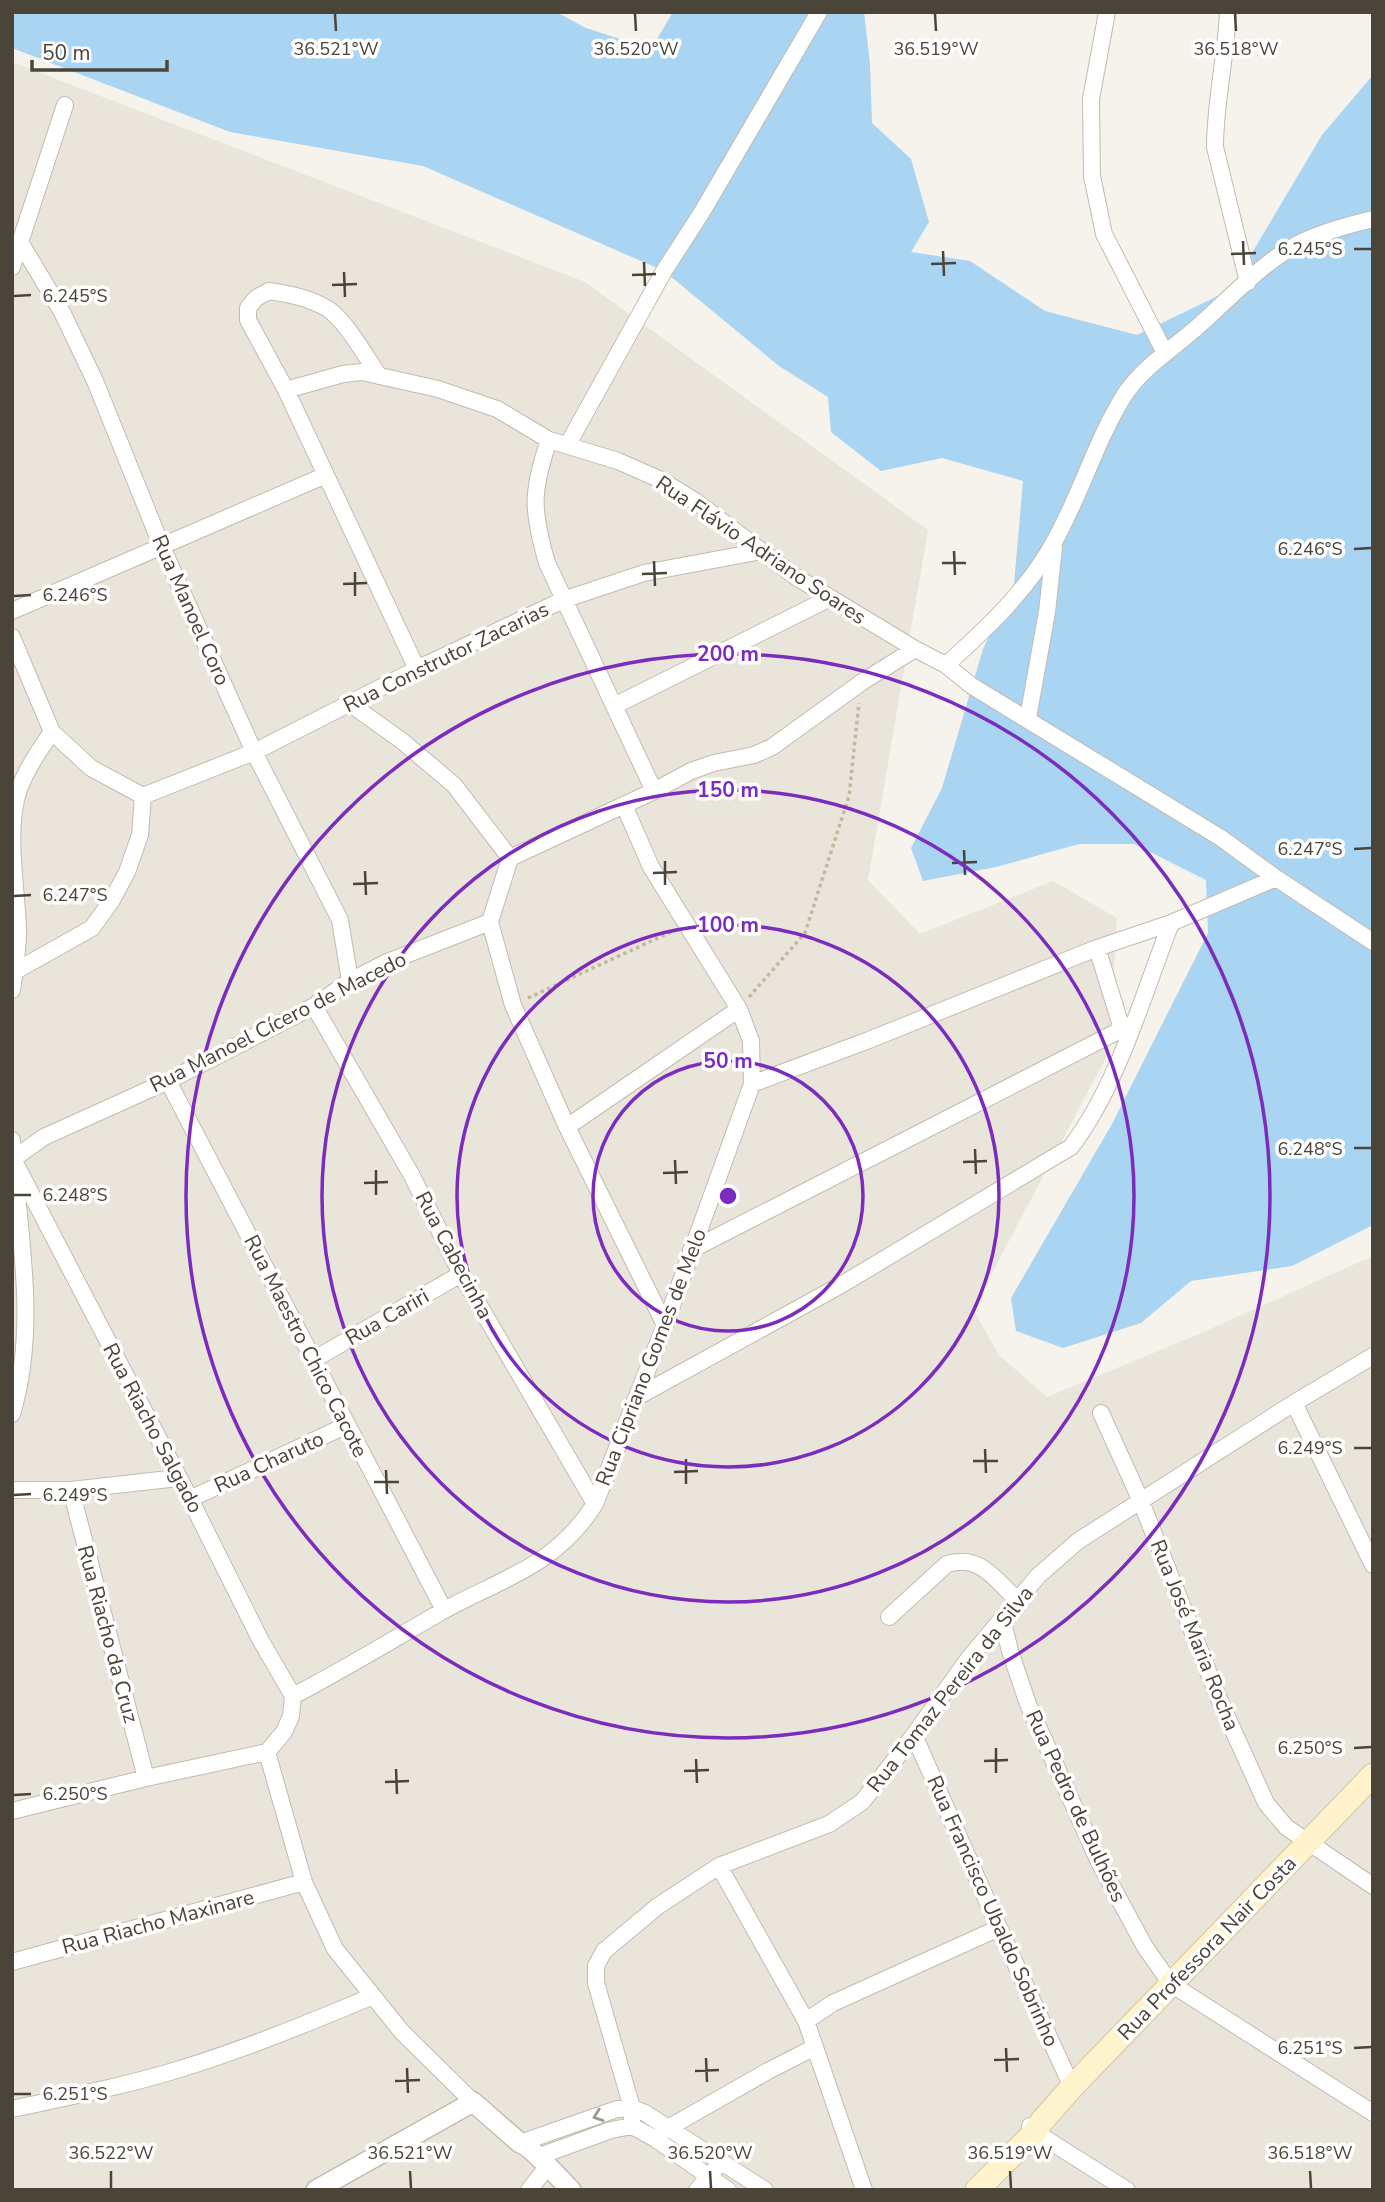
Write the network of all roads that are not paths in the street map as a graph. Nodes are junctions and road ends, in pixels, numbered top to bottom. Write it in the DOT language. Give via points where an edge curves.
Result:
graph roads {
  1 [pos="819,12"];
  2 [pos="1107,12"];
  3 [pos="1228,12"];
  4 [pos="65,105"];
  5 [pos="1373,219"];
  6 [pos="19,242"];
  7 [pos="12,267"];
  8 [pos="1248,282"];
  9 [pos="1166,353"];
  10 [pos="379,376"];
  11 [pos="286,390"];
  12 [pos="549,440"];
  13 [pos="568,444"];
  14 [pos="326,475"];
  15 [pos="1055,541"];
  16 [pos="162,547"];
  17 [pos="761,551"];
  18 [pos="830,598"];
  19 [pos="564,600"];
  20 [pos="12,611"];
  21 [pos="12,637"];
  22 [pos="915,649"];
  23 [pos="946,665"];
  24 [pos="417,669"];
  25 [pos="349,703"];
  26 [pos="614,706"];
  27 [pos="1028,718"];
  28 [pos="52,732"];
  29 [pos="254,752"];
  30 [pos="654,791"];
  31 [pos="143,796"];
  32 [pos="624,805"];
  33 [pos="510,858"];
  34 [pos="1276,878"];
  35 [pos="491,922"];
  36 [pos="1171,923"];
  37 [pos="1373,942"];
  38 [pos="1097,948"];
  39 [pos="14,971"];
  40 [pos="350,981"];
  41 [pos="12,990"];
  42 [pos="314,1006"];
  43 [pos="739,1009"];
  44 [pos="1127,1026"];
  45 [pos="167,1080"];
  46 [pos="752,1084"];
  47 [pos="567,1127"];
  48 [pos="12,1140"];
  49 [pos="13,1159"];
  50 [pos="691,1250"];
  51 [pos="461,1274"];
  52 [pos="665,1325"];
  53 [pos="1373,1356"];
  54 [pos="313,1360"];
  55 [pos="637,1397"];
  56 [pos="1294,1403"];
  57 [pos="1101,1413"];
  58 [pos="12,1414"];
  59 [pos="347,1425"];
  60 [pos="177,1478"];
  61 [pos="12,1490"];
  62 [pos="71,1490"];
  63 [pos="190,1499"];
  64 [pos="1140,1499"];
  65 [pos="595,1504"];
  66 [pos="1373,1565"];
  67 [pos="1017,1600"];
  68 [pos="444,1610"];
  69 [pos="889,1617"];
  70 [pos="1002,1618"];
  71 [pos="292,1696"];
  72 [pos="914,1735"];
  73 [pos="267,1752"];
  74 [pos="1373,1775"];
  75 [pos="146,1778"];
  76 [pos="12,1811"];
  77 [pos="1309,1843"];
  78 [pos="719,1866"];
  79 [pos="304,1882"];
  80 [pos="1373,1886"];
  81 [pos="999,1928"];
  82 [pos="12,1962"];
  83 [pos="1171,1984"];
  84 [pos="371,1997"];
  85 [pos="806,2021"];
  86 [pos="815,2047"];
  87 [pos="1073,2087"];
  88 [pos="473,2102"];
  89 [pos="632,2108"];
  90 [pos="12,2109"];
  91 [pos="1373,2113"];
  92 [pos="632,2126"];
  93 [pos="667,2126"];
  94 [pos="1035,2127"];
  95 [pos="654,2138"];
  96 [pos="520,2143"];
  97 [pos="721,2161"];
  98 [pos="542,2162"];
  99 [pos="707,2177"];
  100 [pos="316,2190"];
  101 [pos="529,2190"];
  102 [pos="571,2190"];
  103 [pos="697,2190"];
  104 [pos="728,2190"];
  105 [pos="765,2190"];
  106 [pos="864,2190"];
  107 [pos="959,2190"];
  108 [pos="977,2190"];
  109 [pos="1127,2190"];
  1 -- 13 [label="street" via="664,271"];
  2 -- 9 [label="street" via="1091,99 1092,176 1104,234"];
  3 -- 8 [label="street" via="1215,147"];
  4 -- 6 [label="street"];
  5 -- 8 [label="street" via="1300,243"];
  6 -- 7 [label="street"];
  6 -- 16 [label="street, Rua Manoel Coro" via="62,312 95,381"];
  8 -- 9 [label="street"];
  9 -- 15 [label="street" via="1142,372 1126,393"];
  10 -- 11 [label="street, Rua Flávio Adriano Soares" via="343,374"];
  10 -- 11 [label="street" via="330,310 299,296 269,291 248,308 248,320"];
  10 -- 12 [label="street, Rua Flávio Adriano Soares" via="497,409"];
  11 -- 14 [label="street"];
  12 -- 13 [label="street, Rua Flávio Adriano Soares"];
  12 -- 19 [label="street" via="534,499 544,551"];
  13 -- 17 [label="street, Rua Flávio Adriano Soares" via="661,480"];
  14 -- 16 [label="street"];
  14 -- 24 [label="street"];
  15 -- 23 [label="street" via="998,618"];
  15 -- 27 [label="street"];
  16 -- 20 [label="street"];
  16 -- 29 [label="street, Rua Manoel Coro"];
  17 -- 18 [label="street, Rua Flávio Adriano Soares"];
  17 -- 19 [label="street, Rua Construtor Zacarias" via="644,573"];
  18 -- 22 [label="street, Rua Flávio Adriano Soares"];
  18 -- 26 [label="street"];
  19 -- 24 [label="street, Rua Construtor Zacarias"];
  19 -- 26 [label="street"];
  21 -- 28 [label="street"];
  22 -- 23 [label="street, Rua Flávio Adriano Soares"];
  22 -- 30 [label="street" via="772,747 702,767"];
  23 -- 27 [label="street, Rua Flávio Adriano Soares"];
  24 -- 25 [label="street, Rua Construtor Zacarias"];
  25 -- 29 [label="street, Rua Construtor Zacarias"];
  25 -- 33 [label="street" via="454,785"];
  26 -- 30 [label="street"];
  27 -- 34 [label="street, Rua Flávio Adriano Soares" via="1221,838"];
  28 -- 31 [label="street" via="91,768"];
  28 -- 39 [label="street" via="19,791 13,833 18,931"];
  29 -- 31 [label="street, Rua Construtor Zacarias"];
  29 -- 40 [label="street, Rua Manoel Coro" via="340,920"];
  30 -- 32 [label="street"];
  31 -- 39 [label="street" via="140,835 112,901 92,928"];
  32 -- 33 [label="street"];
  32 -- 43 [label="street, Rua Cipriano Gomes de Melo" via="651,867"];
  33 -- 35 [label="street"];
  34 -- 36 [label="street"];
  34 -- 37 [label="street, Rua Flávio Adriano Soares"];
  35 -- 40 [label="street, Rua Manoel Cícero de Macedo"];
  35 -- 47 [label="street" via="513,1005"];
  36 -- 38 [label="street"];
  36 -- 44 [label="street"];
  38 -- 44 [label="street"];
  38 -- 46 [label="street"];
  39 -- 41 [label="street"];
  40 -- 42 [label="street, Rua Manoel Cícero de Macedo"];
  42 -- 45 [label="street, Rua Manoel Cícero de Macedo"];
  42 -- 51 [label="street, Rua Cabecinha" via="411,1174"];
  43 -- 46 [label="street, Rua Cipriano Gomes de Melo" via="751,1041"];
  43 -- 47 [label="street"];
  44 -- 50 [label="street"];
  44 -- 55 [label="street" via="1112,1076 1090,1122 1071,1147 841,1285"];
  45 -- 49 [label="street, Rua Manoel Cícero de Macedo" via="44,1137"];
  45 -- 54 [label="street, Rua Maestro Chico Cacote"];
  46 -- 50 [label="street, Rua Cipriano Gomes de Melo"];
  47 -- 52 [label="street"];
  48 -- 49 [label="street"];
  49 -- 58 [label="street" via="27,1308 20,1387"];
  49 -- 60 [label="street, Rua Riacho Salgado"];
  50 -- 52 [label="street, Rua Cipriano Gomes de Melo"];
  51 -- 54 [label="street, Rua Cariri"];
  51 -- 65 [label="street, Rua Cabecinha"];
  52 -- 55 [label="street, Rua Cipriano Gomes de Melo"];
  53 -- 56 [label="street, Rua Tomaz Pereira da Silva"];
  54 -- 59 [label="street, Rua Maestro Chico Cacote"];
  55 -- 65 [label="street, Rua Cipriano Gomes de Melo"];
  56 -- 64 [label="street, Rua Tomaz Pereira da Silva"];
  56 -- 66 [label="street"];
  57 -- 64 [label="street, Rua José Maria Rocha"];
  59 -- 63 [label="street, Rua Charuto"];
  59 -- 68 [label="street, Rua Maestro Chico Cacote"];
  60 -- 62 [label="street"];
  60 -- 63 [label="street, Rua Riacho Salgado"];
  61 -- 62 [label="street"];
  62 -- 75 [label="street, Rua Riacho da Cruz"];
  63 -- 71 [label="street, Rua Riacho Salgado"];
  64 -- 67 [label="street, Rua Tomaz Pereira da Silva" via="1078,1541"];
  64 -- 77 [label="street, Rua José Maria Rocha" via="1219,1699 1266,1802 1286,1827"];
  65 -- 68 [label="street, Rua Cipriano Gomes de Melo" via="565,1543 535,1565"];
  67 -- 69 [label="street" via="978,1564 959,1560 947,1564"];
  67 -- 70 [label="street, Rua Tomaz Pereira da Silva"];
  68 -- 71 [label="street, Rua Cipriano Gomes de Melo"];
  70 -- 72 [label="street, Rua Tomaz Pereira da Silva"];
  70 -- 83 [label="street, Rua Pedro de Bulhões" via="1028,1704 1099,1862 1145,1947"];
  71 -- 73 [label="street" via="284,1732"];
  72 -- 78 [label="street, Rua Tomaz Pereira da Silva" via="862,1802 829,1824"];
  72 -- 81 [label="street, Rua Francisco Ubaldo Sobrinho"];
  73 -- 75 [label="street"];
  73 -- 79 [label="street"];
  74 -- 77 [label="main road, Rua Professora Nair Costa"];
  75 -- 76 [label="street"];
  77 -- 80 [label="street, Rua José Maria Rocha"];
  77 -- 83 [label="main road, Rua Professora Nair Costa"];
  78 -- 85 [label="street"];
  78 -- 89 [label="street, Rua Tomaz Pereira da Silva" via="658,1906 604,1951 596,1966 596,1983"];
  79 -- 82 [label="street, Rua Riacho Maxinare"];
  79 -- 84 [label="street" via="335,1949"];
  81 -- 85 [label="street" via="833,2003"];
  81 -- 87 [label="street, Rua Francisco Ubaldo Sobrinho"];
  83 -- 87 [label="main road, Rua Professora Nair Costa"];
  83 -- 91 [label="street"];
  84 -- 88 [label="street"];
  84 -- 90 [label="street" via="286,2033 180,2069"];
  85 -- 86 [label="street"];
  86 -- 93 [label="street"];
  86 -- 106 [label="street"];
  87 -- 94 [label="main road, Rua Professora Nair Costa"];
  88 -- 96 [label="street"];
  88 -- 100 [label="street"];
  89 -- 92 [label="street"];
  89 -- 93 [label="street"];
  89 -- 96 [label="street, one-way" via="617,2109"];
  92 -- 95 [label="street"];
  92 -- 98 [label="street" via="611,2130"];
  93 -- 95 [label="street"];
  93 -- 97 [label="street"];
  94 -- 107 [label="main road, Rua Professora Nair Costa" via="1000,2147"];
  94 -- 108 [label="main road, Rua Professora Nair Costa"];
  94 -- 109 [label="street"];
  95 -- 99 [label="street"];
  96 -- 98 [label="street"];
  97 -- 99 [label="street"];
  97 -- 105 [label="street"];
  98 -- 101 [label="street"];
  98 -- 102 [label="street"];
  99 -- 103 [label="street"];
  99 -- 104 [label="street"];
}
